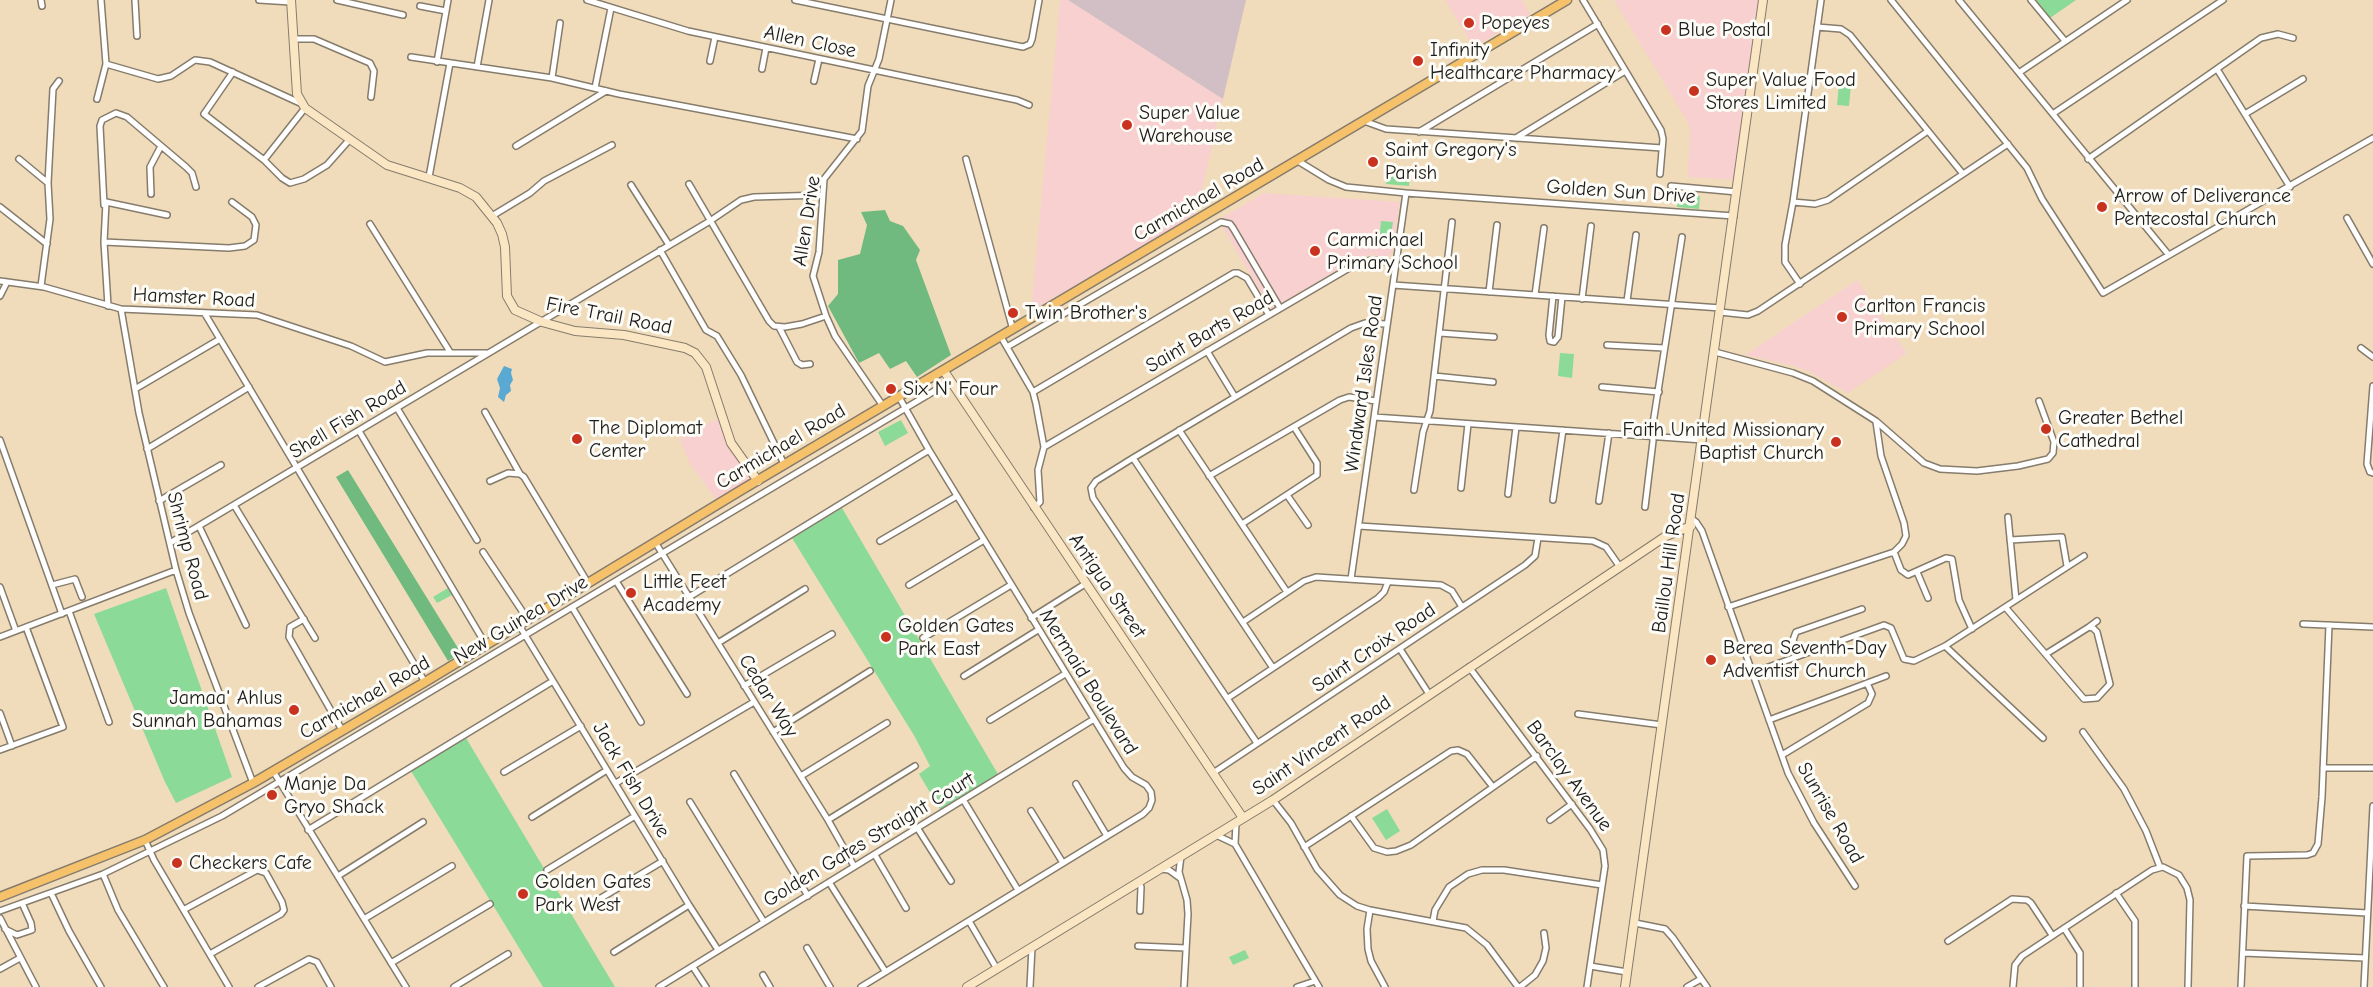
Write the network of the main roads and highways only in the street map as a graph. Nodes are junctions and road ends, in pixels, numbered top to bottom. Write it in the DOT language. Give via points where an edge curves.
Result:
graph roads {
  1 [pos="1567,0"];
  2 [pos="0,897"];
  1 -- 2 [label="main road, Carmichael Road" via="253,783 146,840"];
}
